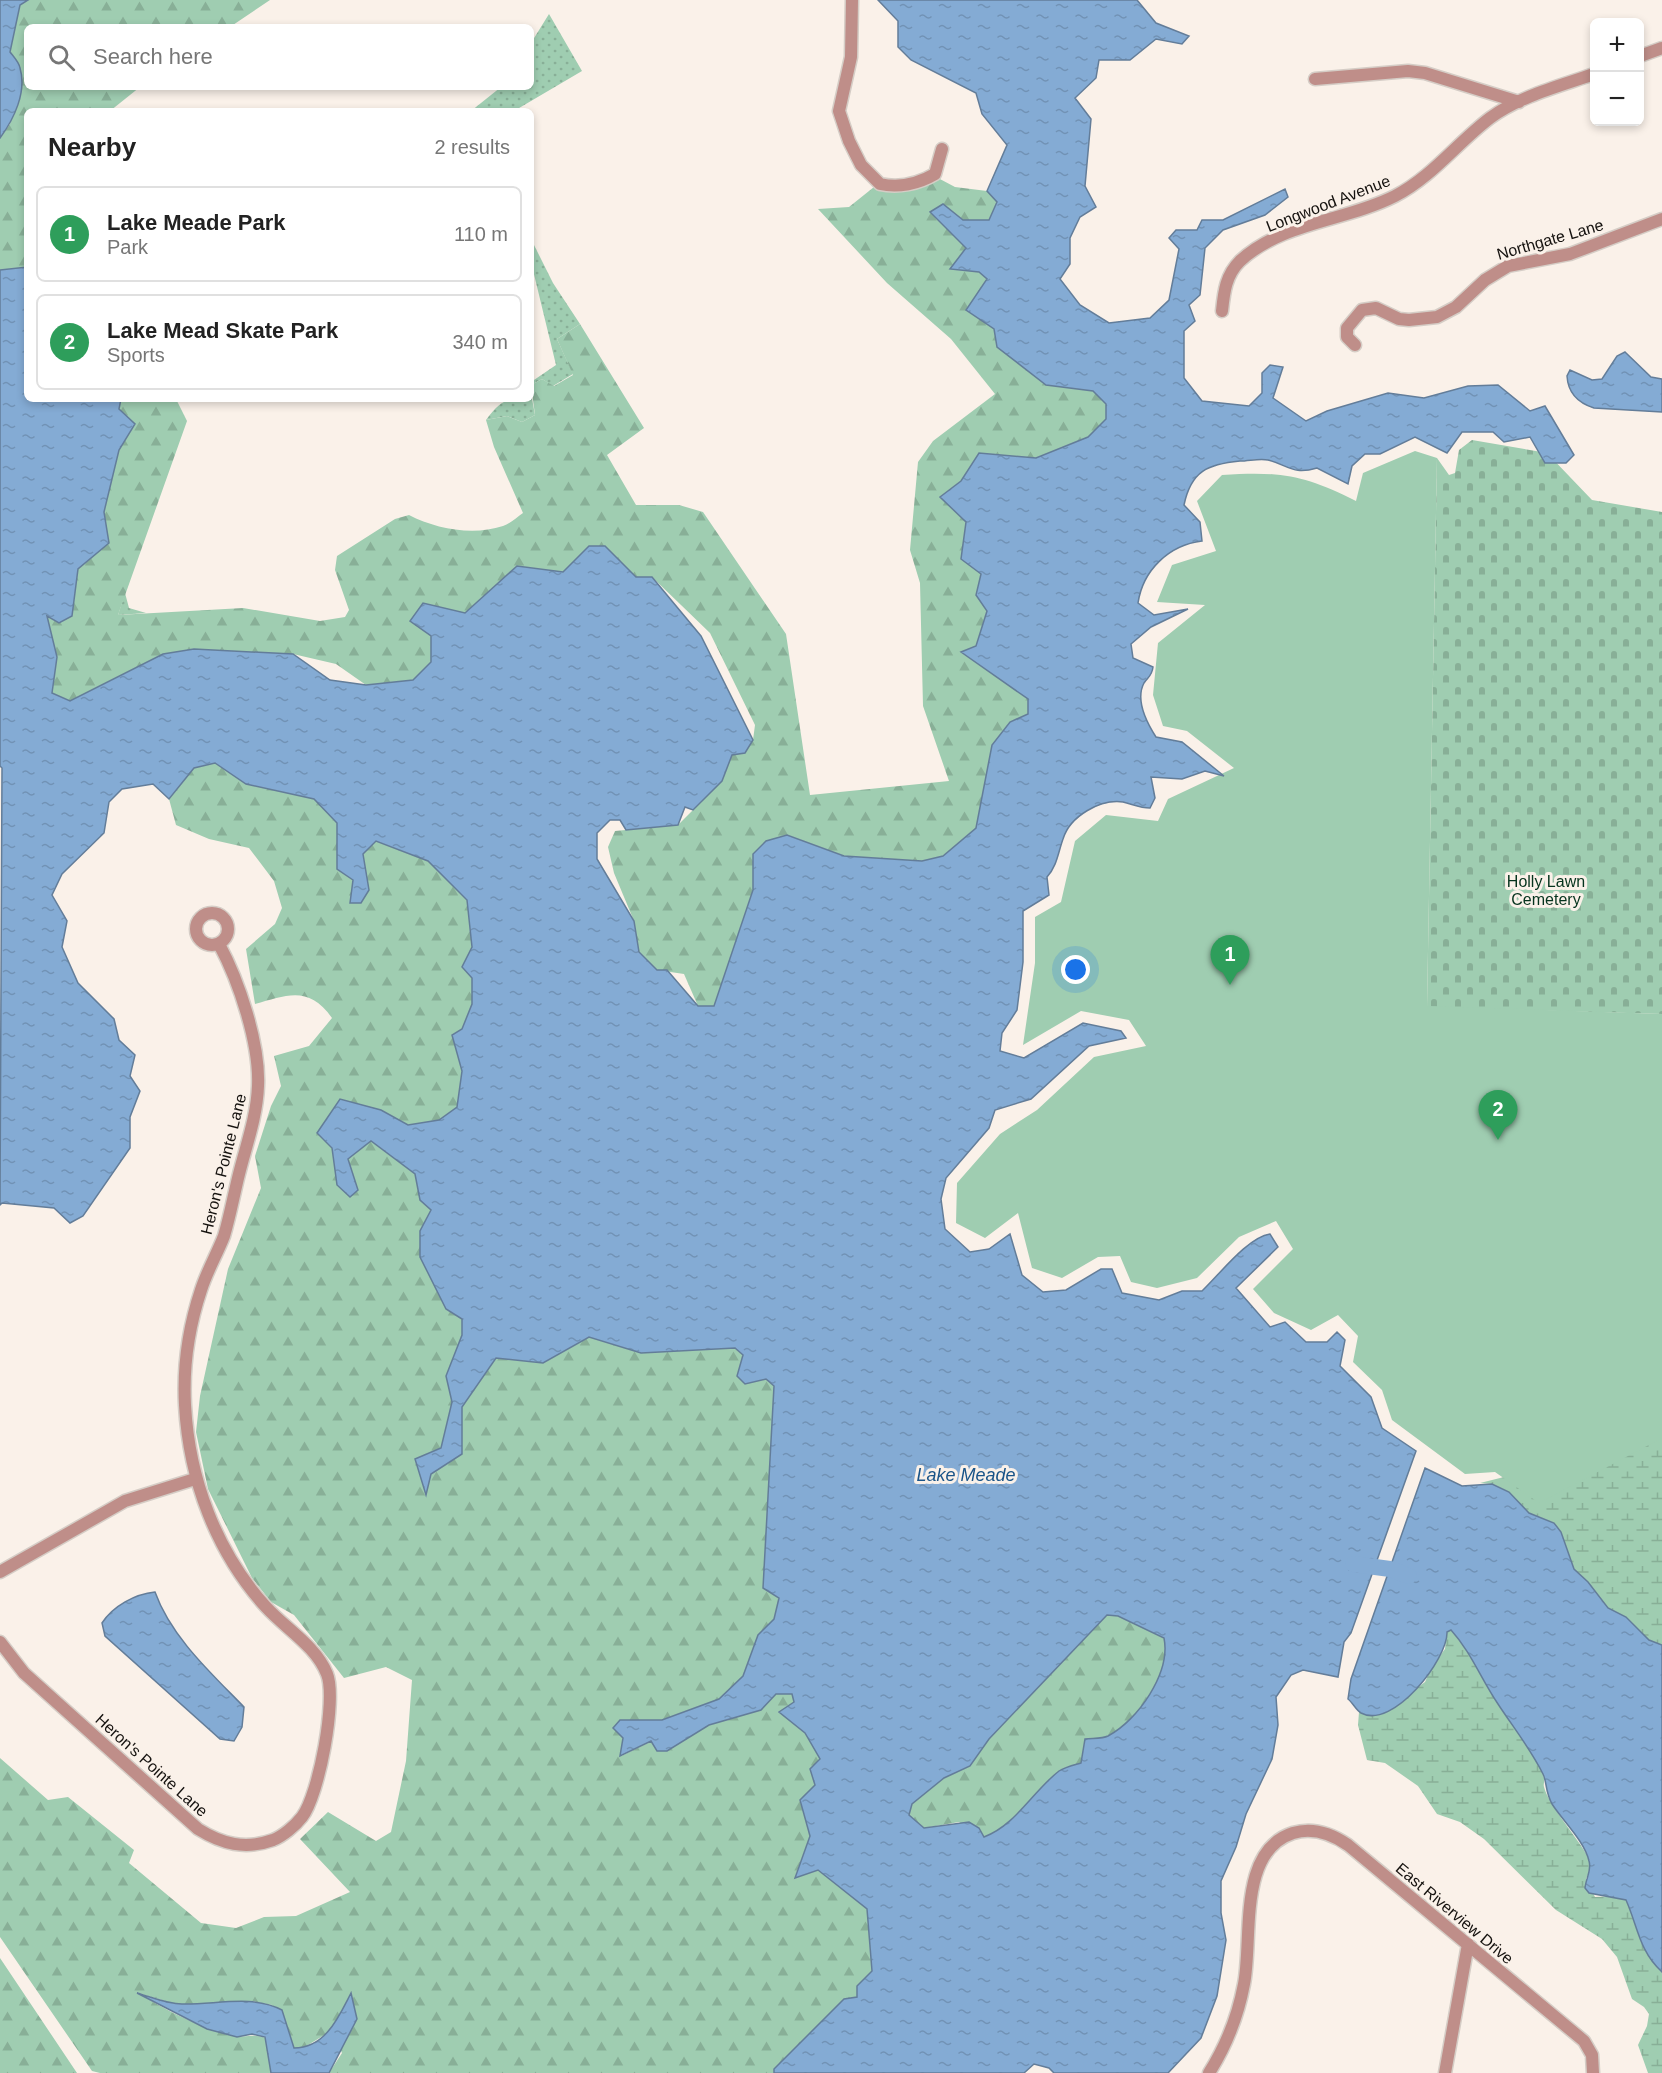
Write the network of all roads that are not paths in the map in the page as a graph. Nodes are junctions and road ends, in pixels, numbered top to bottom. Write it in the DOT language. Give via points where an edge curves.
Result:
graph roads {
  1 [pos="852,0"];
  2 [pos="1662,48"];
  3 [pos="1644,55"];
  4 [pos="1590,75"];
  5 [pos="1316,79"];
  6 [pos="1519,102"];
  7 [pos="942,149"];
  8 [pos="1662,219"];
  9 [pos="1222,310"];
  10 [pos="1355,345"];
  11 [pos="219,944"];
  12 [pos="195,1479"];
  13 [pos="0,1572"];
  14 [pos="0,1642"];
  15 [pos="1468,1944"];
  16 [pos="1209,2073"];
  17 [pos="1445,2073"];
  18 [pos="1593,2073"];
  1 -- 7 [label="street" via="851,57 839,111 861,165 880,184 915,183 935,174"];
  2 -- 3 [label="street"];
  4 -- 6 [label="street, Longwood Avenue"];
  5 -- 6 [label="street" via="1408,71"];
  6 -- 9 [label="street, Longwood Avenue" via="1492,117 1406,190 1301,228 1250,254 1226,280"];
  8 -- 10 [label="street, Northgate Lane" via="1570,254 1508,266 1437,317 1409,320 1376,308 1362,310 1347,328 1347,338"];
  11 -- 12 [label="street, Heron's Pointe Lane" via="240,988 258,1086 224,1234 201,1289 190,1333 184,1401"];
  12 -- 13 [label="street" via="125,1501"];
  12 -- 14 [label="street, Heron's Pointe Lane" via="237,1571 268,1609 317,1657 327,1675 330,1712 315,1787 302,1818 288,1830 278,1838 250,1845 237,1846 211,1838 24,1673"];
  15 -- 16 [label="street, East Riverview Drive" via="1339,1839 1305,1831 1284,1837 1267,1850 1254,1876 1247,1964 1239,2006"];
  15 -- 17 [label="street"];
  15 -- 18 [label="street, East Riverview Drive" via="1584,2041 1592,2055"];
}
